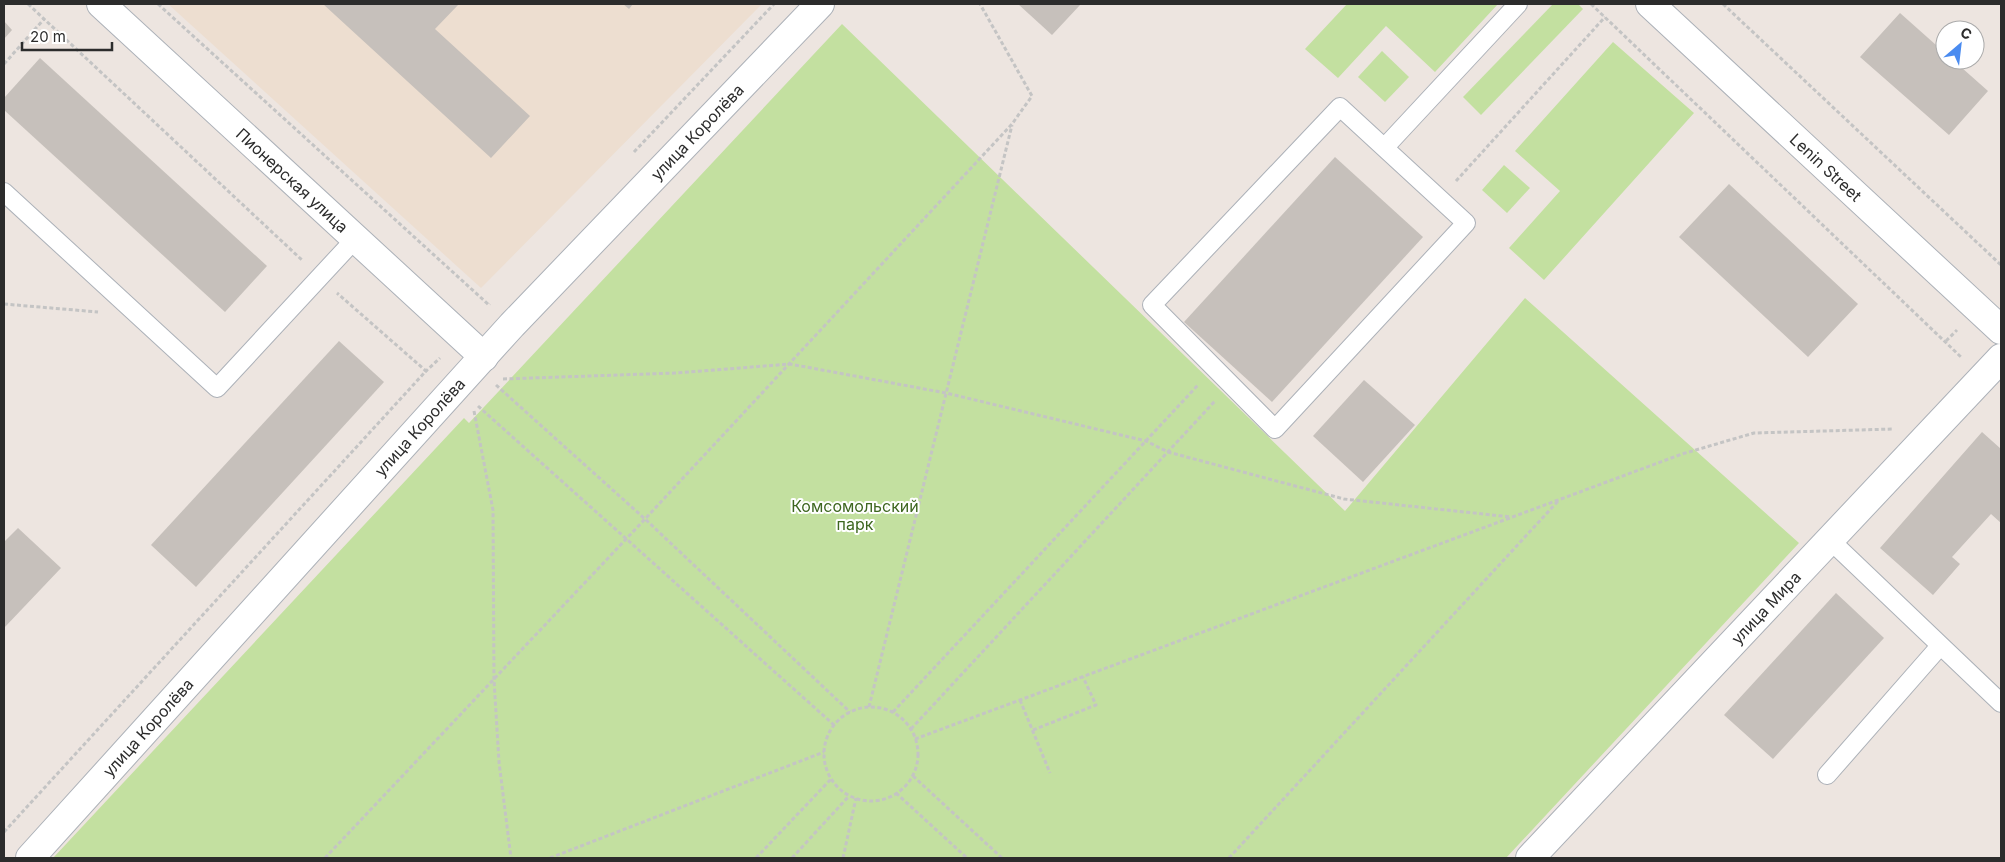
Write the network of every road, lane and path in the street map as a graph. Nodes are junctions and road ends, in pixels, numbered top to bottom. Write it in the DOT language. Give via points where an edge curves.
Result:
graph roads {
  1 [pos="158,4"];
  2 [pos="774,4"];
  3 [pos="820,4"];
  4 [pos="980,4"];
  5 [pos="1518,4"];
  6 [pos="1591,4"];
  7 [pos="1650,4"];
  8 [pos="1723,4"];
  9 [pos="104,5"];
  10 [pos="1605,17"];
  11 [pos="44,19"];
  12 [pos="4,64"];
  13 [pos="1012,124"];
  14 [pos="1385,147"];
  15 [pos="632,154"];
  16 [pos="4,192"];
  17 [pos="1440,198"];
  18 [pos="356,238"];
  19 [pos="2001,265"];
  20 [pos="496,298"];
  21 [pos="4,304"];
  22 [pos="138,316"];
  23 [pos="2001,330"];
  24 [pos="2001,358"];
  25 [pos="1967,363"];
  26 [pos="790,364"];
  27 [pos="487,368"];
  28 [pos="1214,368"];
  29 [pos="500,380"];
  30 [pos="1230,384"];
  31 [pos="946,393"];
  32 [pos="1897,429"];
  33 [pos="1146,441"];
  34 [pos="1168,452"];
  35 [pos="1560,499"];
  36 [pos="1512,517"];
  37 [pos="645,519"];
  38 [pos="1830,540"];
  39 [pos="1940,646"];
  40 [pos="1083,677"];
  41 [pos="494,680"];
  42 [pos="1020,700"];
  43 [pos="2001,703"];
  44 [pos="869,707"];
  45 [pos="850,712"];
  46 [pos="893,712"];
  47 [pos="834,725"];
  48 [pos="911,729"];
  49 [pos="1033,730"];
  50 [pos="915,739"];
  51 [pos="824,752"];
  52 [pos="1050,773"];
  53 [pos="1827,775"];
  54 [pos="913,776"];
  55 [pos="831,779"];
  56 [pos="896,794"];
  57 [pos="849,796"];
  58 [pos="856,798"];
  59 [pos="30,858"];
  60 [pos="325,858"];
  61 [pos="511,858"];
  62 [pos="550,858"];
  63 [pos="756,858"];
  64 [pos="792,858"];
  65 [pos="843,858"];
  66 [pos="967,858"];
  67 [pos="1002,858"];
  68 [pos="1229,858"];
  69 [pos="1530,858"];
  1 -- 20 [label="path" via="489,305"];
  2 -- 15 [label="path"];
  3 -- 27 [label="street, улица Королёва"];
  4 -- 13 [label="path" via="1032,96"];
  5 -- 14 [label="lane"];
  6 -- 10 [label="path"];
  7 -- 23 [label="street, Lenin Street"];
  8 -- 19 [label="path"];
  9 -- 18 [label="street, Пионерская улица"];
  10 -- 17 [label="path"];
  10 -- 25 [label="path"];
  11 -- 12 [label="path"];
  13 -- 26 [label="path"];
  13 -- 31 [label="path"];
  14 -- 17 [label="lane"];
  14 -- 28 [label="lane" via="1340,107 1152,305"];
  16 -- 22 [label="lane"];
  17 -- 30 [label="lane" via="1466,223 1275,429"];
  18 -- 22 [label="lane" via="217,388"];
  18 -- 27 [label="street, Пионерская улица"];
  21 -- 22 [label="path"];
  24 -- 38 [label="street, улица Мира"];
  26 -- 29 [label="path" via="676,373"];
  26 -- 31 [label="path"];
  26 -- 37 [label="path"];
  27 -- 37 [label="path"];
  27 -- 59 [label="street, улица Королёва"];
  28 -- 30 [label="lane"];
  28 -- 33 [label="path"];
  30 -- 34 [label="path"];
  31 -- 33 [label="path"];
  31 -- 44 [label="path"];
  32 -- 35 [label="path" via="1754,433 1682,454"];
  33 -- 34 [label="path"];
  33 -- 46 [label="path"];
  34 -- 36 [label="path" via="1344,498"];
  34 -- 48 [label="path"];
  35 -- 36 [label="path"];
  35 -- 68 [label="path"];
  36 -- 40 [label="path"];
  37 -- 41 [label="path"];
  37 -- 45 [label="path"];
  38 -- 39 [label="lane"];
  38 -- 69 [label="street, улица Мира"];
  39 -- 43 [label="lane"];
  39 -- 53 [label="lane"];
  40 -- 42 [label="path"];
  40 -- 49 [label="path" via="1096,705"];
  41 -- 47 [label="path" via="493,510 472,401"];
  41 -- 60 [label="path"];
  41 -- 61 [label="path" via="498,762"];
  42 -- 49 [label="path"];
  42 -- 50 [label="path"];
  44 -- 45 [label="path"];
  44 -- 46 [label="path"];
  45 -- 47 [label="path"];
  46 -- 48 [label="path"];
  47 -- 51 [label="path"];
  48 -- 50 [label="path"];
  49 -- 52 [label="path"];
  50 -- 54 [label="path" via="918,762"];
  51 -- 55 [label="path"];
  51 -- 62 [label="path"];
  54 -- 56 [label="path"];
  54 -- 67 [label="path"];
  55 -- 57 [label="path"];
  55 -- 63 [label="path"];
  56 -- 58 [label="path" via="878,801"];
  56 -- 66 [label="path"];
  57 -- 58 [label="path"];
  57 -- 64 [label="path"];
  58 -- 65 [label="path"];
}
